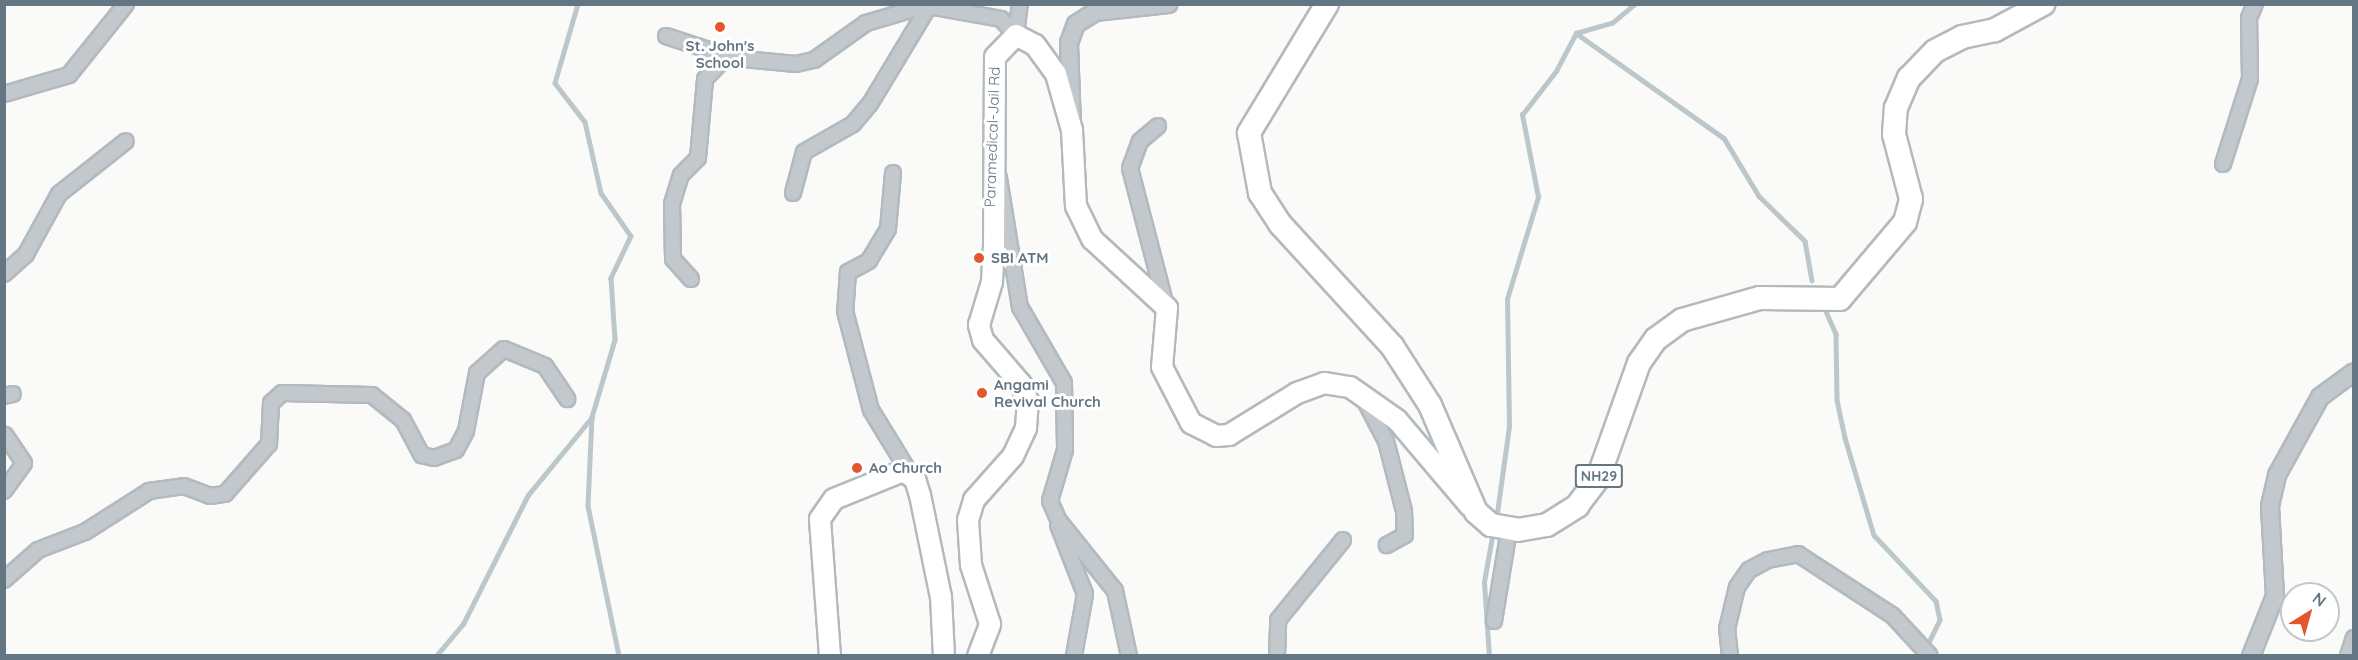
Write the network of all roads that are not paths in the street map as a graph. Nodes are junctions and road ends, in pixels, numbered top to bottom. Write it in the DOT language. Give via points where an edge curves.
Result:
graph roads {
  1 [pos="126,4"];
  2 [pos="1020,4"];
  3 [pos="1169,4"];
  4 [pos="1327,4"];
  5 [pos="2043,4"];
  6 [pos="2255,4"];
  7 [pos="928,5"];
  8 [pos="1124,7"];
  9 [pos="1016,35"];
  10 [pos="666,36"];
  11 [pos="727,56"];
  12 [pos="4,94"];
  13 [pos="1158,126"];
  14 [pos="1072,130"];
  15 [pos="126,141"];
  16 [pos="992,156"];
  17 [pos="2223,164"];
  18 [pos="893,173"];
  19 [pos="793,192"];
  20 [pos="4,274"];
  21 [pos="691,279"];
  22 [pos="1167,308"];
  23 [pos="2354,372"];
  24 [pos="1360,392"];
  25 [pos="567,399"];
  26 [pos="5,435"];
  27 [pos="909,472"];
  28 [pos="4,491"];
  29 [pos="1054,512"];
  30 [pos="1476,512"];
  31 [pos="1509,529"];
  32 [pos="1343,540"];
  33 [pos="1387,544"];
  34 [pos="4,580"];
  35 [pos="1494,621"];
  36 [pos="2354,638"];
  37 [pos="830,656"];
  38 [pos="944,656"];
  39 [pos="978,656"];
  40 [pos="1074,656"];
  41 [pos="1129,656"];
  42 [pos="1277,656"];
  43 [pos="1730,656"];
  44 [pos="1930,656"];
  45 [pos="2251,656"];
  46 [pos="2348,656"];
  1 -- 12 [label="street" via="69,75"];
  2 -- 9 [label="street"];
  3 -- 8 [label="street"];
  4 -- 30 [label="highway" via="1249,132 1252,170 1281,225 1392,346 1430,405"];
  5 -- 31 [label="highway, NH29" via="2033,14 1935,51 1909,78 1896,108 1894,134 1911,199 1905,222 1840,299 1760,298 1682,320 1656,339 1639,363 1599,478 1577,506 1547,525"];
  6 -- 17 [label="street" via="2249,18 2250,79"];
  7 -- 9 [label="street" via="1001,19"];
  7 -- 11 [label="street" via="866,23 814,60 796,64"];
  7 -- 19 [label="street" via="853,124 804,152"];
  8 -- 14 [label="street" via="1095,12 1072,31"];
  9 -- 14 [label="main road" via="1035,45 1056,74"];
  9 -- 16 [label="main road, Paramedical-Jail Rd" via="994,57"];
  10 -- 11 [label="street"];
  11 -- 21 [label="street" via="705,79 698,158 681,175 672,204 673,259"];
  13 -- 22 [label="street" via="1140,141 1130,168"];
  14 -- 22 [label="main road" via="1076,206 1092,239"];
  15 -- 20 [label="street" via="59,194 26,254"];
  16 -- 29 [label="street" via="1012,232 1020,307 1064,383 1067,424 1051,493"];
  16 -- 39 [label="main road, Paramedical-Jail Rd" via="992,282 979,325 1028,401 1026,428 1013,456 974,500 968,520 971,565 990,624"];
  18 -- 27 [label="street" via="888,229 869,261 848,272 845,311 871,410"];
  22 -- 24 [label="main road" via="1162,367 1168,385 1191,423 1210,434 1241,431 1297,393 1323,383"];
  23 -- 45 [label="street" via="2320,397 2277,475 2270,506 2275,596"];
  24 -- 30 [label="main road" via="1397,420"];
  24 -- 33 [label="street" via="1386,441 1404,511 1405,535"];
  25 -- 34 [label="street" via="545,366 504,349 477,373 466,431 456,450 434,458 422,455 403,420 372,395 282,393 271,403 269,444 225,495 210,496 184,486 149,491 85,532 38,550"];
  26 -- 28 [label="street" via="24,463"];
  27 -- 37 [label="main road" via="834,499 820,519"];
  27 -- 38 [label="main road" via="920,495 941,597"];
  29 -- 40 [label="street" via="1085,594"];
  29 -- 41 [label="street" via="1115,591"];
  30 -- 31 [label="highway, NH29" via="1491,525"];
  31 -- 35 [label="street"];
  32 -- 42 [label="street" via="1278,620"];
  36 -- 46 [label="street"];
  43 -- 44 [label="street" via="1727,629 1737,586 1749,570 1768,560 1798,554 1893,616"];
}
